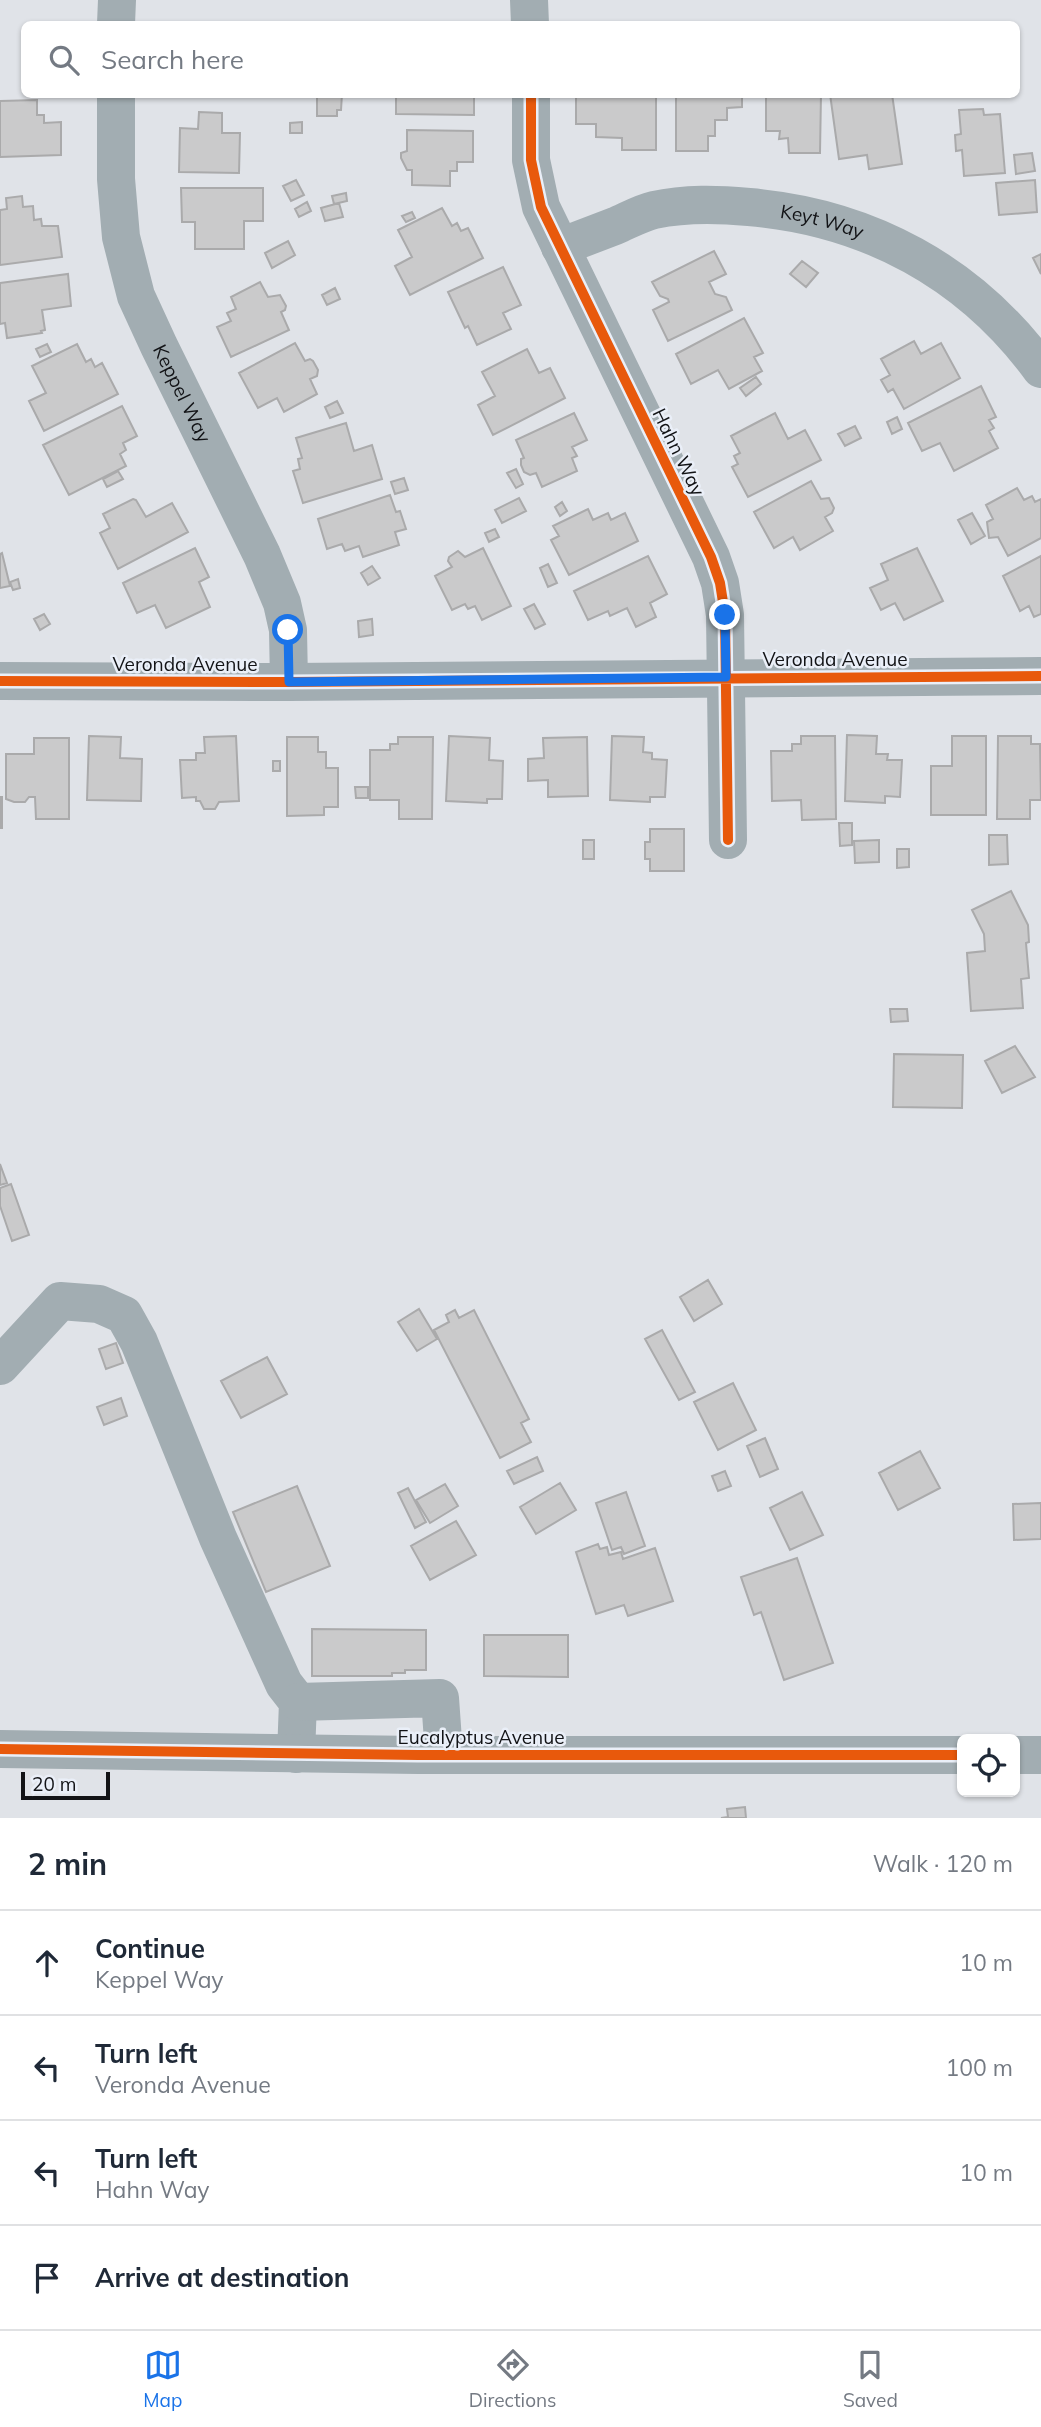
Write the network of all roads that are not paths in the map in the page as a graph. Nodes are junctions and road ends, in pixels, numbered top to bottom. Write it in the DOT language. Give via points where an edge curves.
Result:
graph roads {
  1 [pos="117,0"];
  2 [pos="529,0"];
  3 [pos="117,21"];
  4 [pos="530,21"];
  5 [pos="116,98"];
  6 [pos="531,98"];
  7 [pos="560,247"];
  8 [pos="1041,369"];
  9 [pos="1041,676"];
  10 [pos="726,677"];
  11 [pos="0,681"];
  12 [pos="289,682"];
  13 [pos="728,840"];
  14 [pos="0,1366"];
  15 [pos="298,1702"];
  16 [pos="0,1749"];
  17 [pos="296,1754"];
  18 [pos="444,1755"];
  19 [pos="957,1755"];
  20 [pos="1020,1755"];
  21 [pos="1041,1755"];
  1 -- 3 [label="street"];
  2 -- 4 [label="street"];
  5 -- 12 [label="street, Keppel Way" via="121,237 136,296 282,603 288,630"];
  6 -- 7 [label="street, Hahn Way" via="531,160 541,207"];
  7 -- 8 [label="street, Keyt Way" via="651,211 697,204 784,209 825,219 888,241 964,287 1016,337"];
  7 -- 10 [label="street, Hahn Way" via="711,557 725,615"];
  9 -- 10 [label="street, Veronda Avenue"];
  10 -- 12 [label="street, Veronda Avenue"];
  10 -- 13 [label="street, Hahn Way"];
  11 -- 12 [label="street, Veronda Avenue"];
  14 -- 15 [label="street" via="60,1301 99,1304 124,1315 218,1538 284,1684"];
  15 -- 17 [label="street"];
  15 -- 18 [label="street" via="440,1698"];
  16 -- 17 [label="street, Eucalyptus Avenue"];
  17 -- 18 [label="street, Eucalyptus Avenue"];
  18 -- 19 [label="street, Eucalyptus Avenue"];
  20 -- 21 [label="street"];
}
